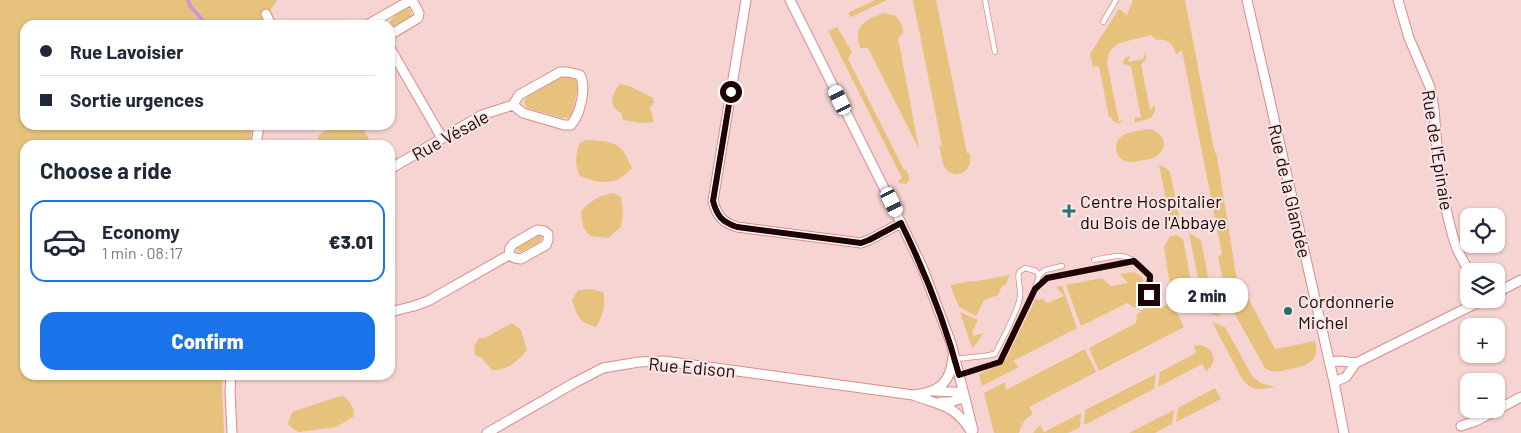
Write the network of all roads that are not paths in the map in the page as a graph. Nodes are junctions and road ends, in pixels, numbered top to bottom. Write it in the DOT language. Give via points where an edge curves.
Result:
graph roads {
  1 [pos="412,0"];
  2 [pos="746,0"];
  3 [pos="790,0"];
  4 [pos="985,0"];
  5 [pos="1116,0"];
  6 [pos="1247,0"];
  7 [pos="1398,0"];
  8 [pos="266,14"];
  9 [pos="269,20"];
  10 [pos="379,20"];
  11 [pos="1103,22"];
  12 [pos="395,32"];
  13 [pos="995,52"];
  14 [pos="395,57"];
  15 [pos="513,105"];
  16 [pos="442,138"];
  17 [pos="395,166"];
  18 [pos="901,223"];
  19 [pos="509,255"];
  20 [pos="1094,260"];
  21 [pos="1134,261"];
  22 [pos="1465,263"];
  23 [pos="1062,266"];
  24 [pos="1039,275"];
  25 [pos="1521,280"];
  26 [pos="1505,288"];
  27 [pos="1035,289"];
  28 [pos="1141,308"];
  29 [pos="1466,308"];
  30 [pos="395,311"];
  31 [pos="954,355"];
  32 [pos="1330,362"];
  33 [pos="1356,362"];
  34 [pos="959,375"];
  35 [pos="231,380"];
  36 [pos="1334,382"];
  37 [pos="931,392"];
  38 [pos="913,395"];
  39 [pos="965,397"];
  40 [pos="1521,397"];
  41 [pos="935,402"];
  42 [pos="1461,426"];
  43 [pos="232,433"];
  44 [pos="487,433"];
  45 [pos="972,433"];
  46 [pos="1344,433"];
  1 -- 10 [label="street"];
  1 -- 12 [label="street" via="419,13 418,18"];
  2 -- 18 [label="street" via="713,201 720,218 737,227 861,243"];
  3 -- 18 [label="street"];
  4 -- 13 [label="lane"];
  5 -- 11 [label="lane"];
  6 -- 32 [label="street, Rue de la Glandée"];
  7 -- 22 [label="street, Rue de l'Epinaie" via="1409,38 1430,87 1443,197 1455,243"];
  8 -- 9 [label="street"];
  14 -- 16 [label="street"];
  15 -- 15 [label="street, Rue Vésale" via="519,95 560,72 580,75 583,81 576,118 570,125 523,114"];
  15 -- 16 [label="street, Rue Vésale" via="482,115"];
  16 -- 17 [label="street, Rue Vésale"];
  18 -- 31 [label="street" via="936,302"];
  19 -- 30 [label="street" via="428,301"];
  20 -- 21 [label="lane" via="1117,255"];
  21 -- 27 [label="lane" via="1047,278"];
  21 -- 28 [label="lane" via="1150,276 1149,295"];
  23 -- 24 [label="lane"];
  24 -- 27 [label="lane"];
  24 -- 31 [label="lane" via="1025,268 1019,272 1018,306 995,354 983,357"];
  25 -- 26 [label="street"];
  27 -- 34 [label="lane" via="1000,362"];
  29 -- 33 [label="street"];
  31 -- 34 [label="street"];
  31 -- 37 [label="street" via="947,379"];
  32 -- 33 [label="street"];
  32 -- 36 [label="street, Rue de la Glandée"];
  33 -- 36 [label="street" via="1346,377"];
  34 -- 39 [label="street"];
  35 -- 43 [label="street"];
  36 -- 46 [label="street, Rue de la Glandée"];
  37 -- 38 [label="street, Rue Edison"];
  37 -- 39 [label="street, Rue Edison" via="949,391"];
  38 -- 41 [label="street, Rue Edison"];
  38 -- 44 [label="street, Rue Edison" via="682,363 639,362 603,368"];
  39 -- 41 [label="street" via="951,402"];
  39 -- 45 [label="street"];
  40 -- 42 [label="street"];
  41 -- 45 [label="street, Rue Edison" via="957,414"];
}
